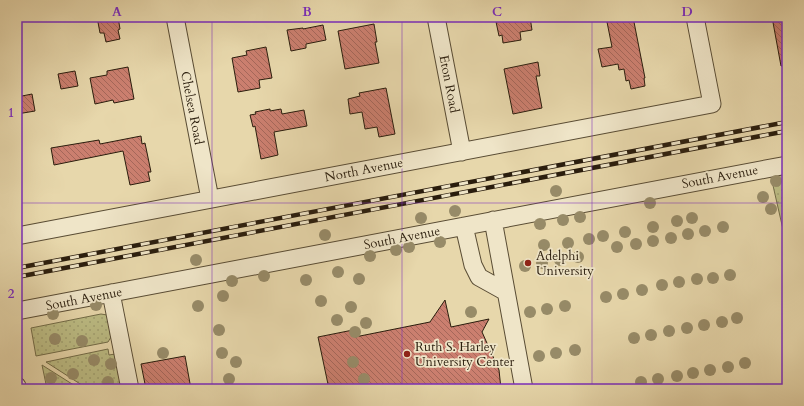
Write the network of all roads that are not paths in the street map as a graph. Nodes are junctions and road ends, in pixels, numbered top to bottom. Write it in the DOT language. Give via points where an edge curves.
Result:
graph roads {
  1 [pos="175,17"];
  2 [pos="436,17"];
  3 [pos="695,17"];
  4 [pos="462,152"];
  5 [pos="787,165"];
  6 [pos="210,199"];
  7 [pos="493,220"];
  8 [pos="464,226"];
  9 [pos="17,236"];
  10 [pos="506,292"];
  11 [pos="112,293"];
  12 [pos="17,311"];
  13 [pos="130,389"];
  14 [pos="524,389"];
  1 -- 6 [label="street, Chelsea Road"];
  2 -- 4 [label="street, Eton Road"];
  3 -- 4 [label="street, North Avenue" via="712,104"];
  4 -- 6 [label="street, North Avenue"];
  5 -- 7 [label="street, South Avenue"];
  6 -- 9 [label="street, North Avenue"];
  7 -- 8 [label="street, South Avenue"];
  7 -- 10 [label="street"];
  8 -- 10 [label="street" via="479,277"];
  8 -- 11 [label="street, South Avenue"];
  10 -- 14 [label="street"];
  11 -- 12 [label="street, South Avenue"];
  11 -- 13 [label="street"];
}
